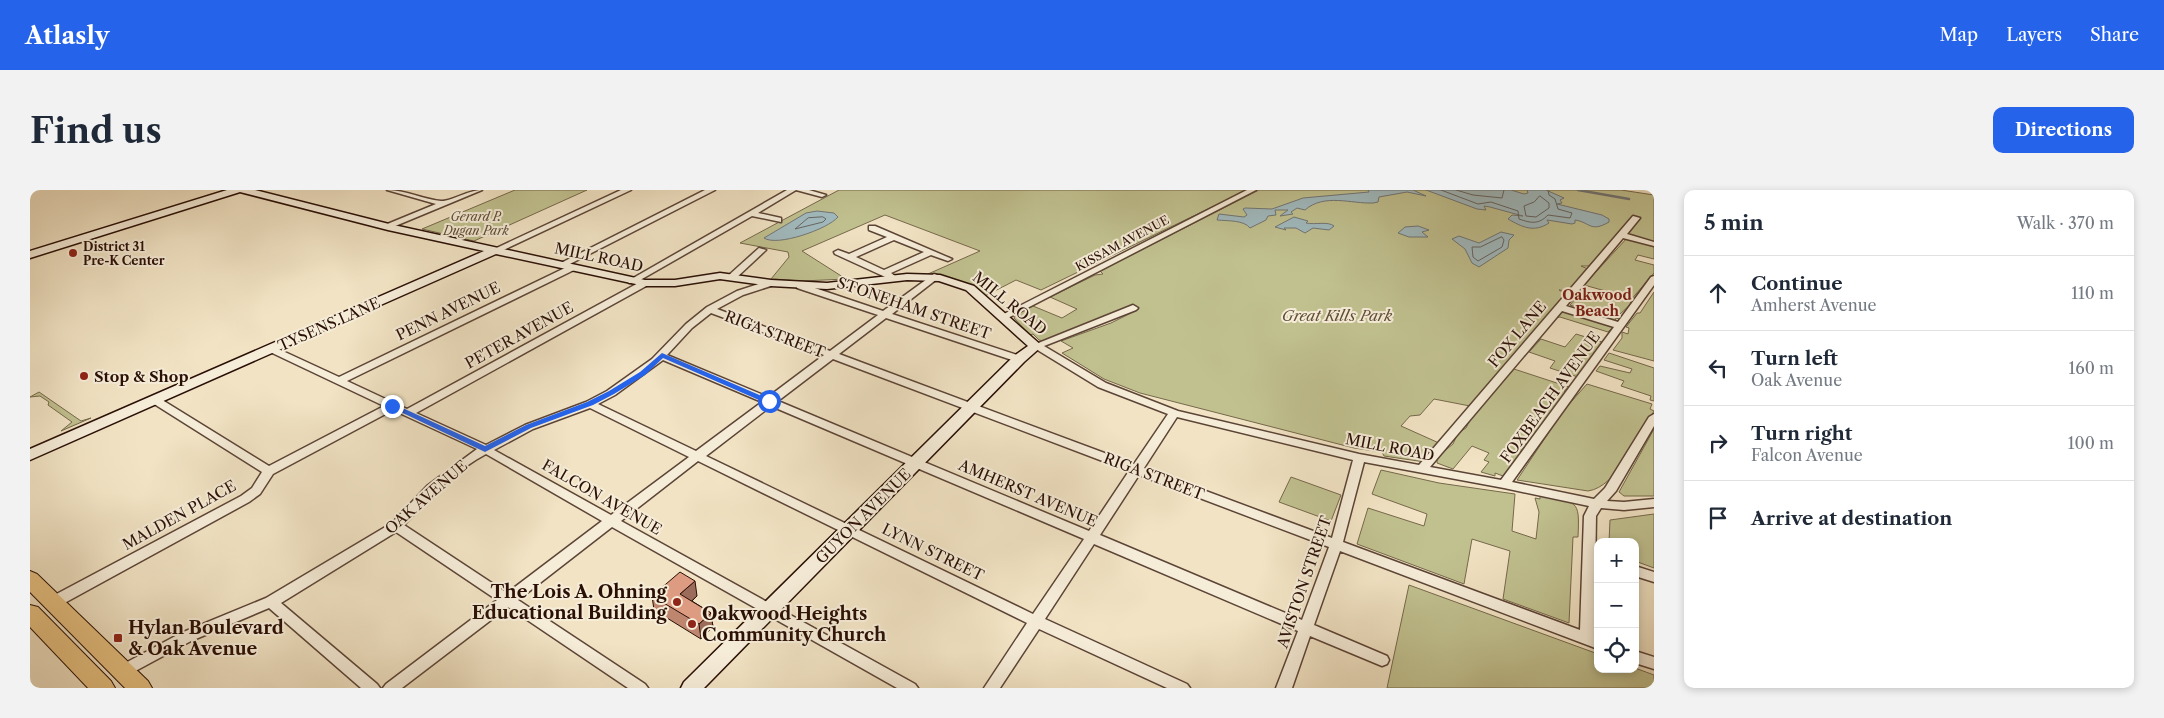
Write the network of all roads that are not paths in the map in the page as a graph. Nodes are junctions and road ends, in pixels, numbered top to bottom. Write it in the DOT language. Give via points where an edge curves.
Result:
graph roads {
  1 [pos="237,190"];
  2 [pos="244,190"];
  3 [pos="391,190"];
  4 [pos="478,190"];
  5 [pos="627,190"];
  6 [pos="711,190"];
  7 [pos="792,190"];
  8 [pos="800,190"];
  9 [pos="1252,190"];
  10 [pos="822,195"];
  11 [pos="443,204"];
  12 [pos="750,213"];
  13 [pos="1636,218"];
  14 [pos="778,220"];
  15 [pos="388,227"];
  16 [pos="872,228"];
  17 [pos="1622,235"];
  18 [pos="894,237"];
  19 [pos="1654,244"];
  20 [pos="762,250"];
  21 [pos="494,251"];
  22 [pos="838,252"];
  23 [pos="930,252"];
  24 [pos="30,254"];
  25 [pos="850,257"];
  26 [pos="948,259"];
  27 [pos="566,266"];
  28 [pos="889,276"];
  29 [pos="732,277"];
  30 [pos="934,277"];
  31 [pos="1654,279"];
  32 [pos="632,281"];
  33 [pos="645,283"];
  34 [pos="771,283"];
  35 [pos="800,286"];
  36 [pos="1560,307"];
  37 [pos="1133,308"];
  38 [pos="710,309"];
  39 [pos="884,314"];
  40 [pos="1004,317"];
  41 [pos="1620,326"];
  42 [pos="1036,346"];
  43 [pos="271,349"];
  44 [pos="830,355"];
  45 [pos="662,356"];
  46 [pos="1019,359"];
  47 [pos="338,381"];
  48 [pos="155,400"];
  49 [pos="769,401"];
  50 [pos="590,404"];
  51 [pos="392,406"];
  52 [pos="970,408"];
  53 [pos="407,413"];
  54 [pos="1174,413"];
  55 [pos="1654,417"];
  56 [pos="485,449"];
  57 [pos="30,455"];
  58 [pos="698,455"];
  59 [pos="1359,458"];
  60 [pos="915,463"];
  61 [pos="1138,470"];
  62 [pos="1421,470"];
  63 [pos="269,471"];
  64 [pos="1504,484"];
  65 [pos="1654,503"];
  66 [pos="1597,504"];
  67 [pos="610,520"];
  68 [pos="396,526"];
  69 [pos="849,529"];
  70 [pos="1091,538"];
  71 [pos="1336,545"];
  72 [pos="1594,557"];
  73 [pos="1639,572"];
  74 [pos="1654,577"];
  75 [pos="30,579"];
  76 [pos="507,599"];
  77 [pos="54,602"];
  78 [pos="271,602"];
  79 [pos="768,610"];
  80 [pos="30,613"];
  81 [pos="1035,621"];
  82 [pos="1305,628"];
  83 [pos="1592,641"];
  84 [pos="1639,658"];
  85 [pos="1382,660"];
  86 [pos="1654,664"];
  87 [pos="123,671"];
  88 [pos="99,687"];
  89 [pos="140,688"];
  90 [pos="372,688"];
  91 [pos="391,688"];
  92 [pos="640,688"];
  93 [pos="691,688"];
  94 [pos="910,688"];
  95 [pos="992,688"];
  96 [pos="1182,688"];
  97 [pos="1284,688"];
  1 -- 24 [label="street"];
  2 -- 15 [label="street, MILL ROAD"];
  3 -- 11 [label="street"];
  4 -- 11 [label="street"];
  5 -- 21 [label="street, TYSENS LANE"];
  6 -- 27 [label="street, PENN AVENUE"];
  7 -- 12 [label="street"];
  8 -- 10 [label="street"];
  9 -- 40 [label="street, KISSAM AVENUE"];
  11 -- 15 [label="street"];
  12 -- 14 [label="street"];
  12 -- 32 [label="street"];
  13 -- 17 [label="street, FOX LANE"];
  15 -- 21 [label="street, MILL ROAD"];
  16 -- 18 [label="street"];
  17 -- 19 [label="street"];
  17 -- 36 [label="street, FOX LANE"];
  18 -- 23 [label="street"];
  18 -- 25 [label="street"];
  20 -- 29 [label="street"];
  21 -- 27 [label="street, MILL ROAD"];
  21 -- 43 [label="street, TYSENS LANE"];
  22 -- 25 [label="street"];
  23 -- 26 [label="street"];
  23 -- 28 [label="street"];
  25 -- 28 [label="street"];
  27 -- 32 [label="street, MILL ROAD"];
  27 -- 47 [label="street, PENN AVENUE"];
  28 -- 30 [label="street, MILL ROAD"];
  28 -- 35 [label="street, MILL ROAD" via="827,286"];
  29 -- 33 [label="street, MILL ROAD"];
  29 -- 34 [label="street, MILL ROAD"];
  30 -- 39 [label="street"];
  30 -- 40 [label="street, MILL ROAD" via="970,288"];
  31 -- 41 [label="street, FOXBEACH AVENUE"];
  32 -- 33 [label="street, MILL ROAD"];
  33 -- 53 [label="street, PETER AVENUE"];
  34 -- 35 [label="street, MILL ROAD"];
  34 -- 38 [label="street, OAK AVENUE" via="740,293"];
  35 -- 39 [label="street, STONEHAM STREET"];
  36 -- 41 [label="street"];
  36 -- 62 [label="street, FOX LANE"];
  37 -- 42 [label="street"];
  38 -- 44 [label="street, RIGA STREET"];
  38 -- 45 [label="street, OAK AVENUE" via="689,326"];
  39 -- 44 [label="street"];
  39 -- 46 [label="street, STONEHAM STREET"];
  40 -- 42 [label="street, MILL ROAD"];
  41 -- 64 [label="street, FOXBEACH AVENUE"];
  42 -- 46 [label="street, GUYON AVENUE"];
  42 -- 54 [label="street, MILL ROAD" via="1102,385"];
  43 -- 47 [label="street, FALCON AVENUE"];
  43 -- 48 [label="street, TYSENS LANE"];
  44 -- 49 [label="street"];
  44 -- 52 [label="street, RIGA STREET"];
  45 -- 49 [label="street, AMHERST AVENUE"];
  45 -- 50 [label="street, OAK AVENUE" via="628,383"];
  46 -- 52 [label="street, GUYON AVENUE"];
  47 -- 51 [label="street, FALCON AVENUE"];
  48 -- 57 [label="street, TYSENS LANE"];
  48 -- 63 [label="street"];
  49 -- 58 [label="street"];
  49 -- 60 [label="street, AMHERST AVENUE"];
  50 -- 56 [label="street, OAK AVENUE" via="528,427"];
  50 -- 58 [label="street, LYNN STREET"];
  51 -- 53 [label="street, FALCON AVENUE"];
  51 -- 63 [label="street, MALDEN PLACE"];
  52 -- 60 [label="street, GUYON AVENUE"];
  52 -- 61 [label="street, RIGA STREET"];
  53 -- 56 [label="street, FALCON AVENUE"];
  54 -- 59 [label="street, MILL ROAD"];
  54 -- 61 [label="street"];
  55 -- 66 [label="street" via="1610,491"];
  56 -- 67 [label="street, FALCON AVENUE"];
  56 -- 68 [label="street, OAK AVENUE" via="431,489"];
  58 -- 67 [label="street"];
  58 -- 69 [label="street, LYNN STREET"];
  59 -- 62 [label="street, MILL ROAD"];
  59 -- 71 [label="street, AVISTON STREET"];
  60 -- 69 [label="street, GUYON AVENUE"];
  60 -- 70 [label="street, AMHERST AVENUE"];
  61 -- 70 [label="street"];
  61 -- 71 [label="street, RIGA STREET"];
  62 -- 64 [label="street, MILL ROAD"];
  63 -- 77 [label="street, MALDEN PLACE" via="256,491 245,499"];
  64 -- 66 [label="street, MILL ROAD"];
  65 -- 66 [label="street, MILL ROAD"];
  66 -- 72 [label="street" via="1590,516"];
  67 -- 76 [label="street"];
  67 -- 79 [label="street, FALCON AVENUE"];
  68 -- 76 [label="street"];
  68 -- 78 [label="street, OAK AVENUE"];
  69 -- 79 [label="street, GUYON AVENUE"];
  69 -- 81 [label="street, LYNN STREET"];
  70 -- 81 [label="street"];
  70 -- 82 [label="street, AMHERST AVENUE"];
  71 -- 82 [label="street, AVISTON STREET"];
  71 -- 83 [label="street, RIGA STREET"];
  72 -- 83 [label="street"];
  73 -- 74 [label="street"];
  75 -- 77 [label="main road"];
  76 -- 91 [label="street"];
  76 -- 92 [label="street"];
  77 -- 87 [label="main road"];
  78 -- 87 [label="street, OAK AVENUE" via="186,637"];
  78 -- 90 [label="street"];
  79 -- 93 [label="street, GUYON AVENUE"];
  79 -- 94 [label="street, FALCON AVENUE"];
  80 -- 88 [label="main road"];
  81 -- 95 [label="street"];
  81 -- 96 [label="street, LYNN STREET"];
  82 -- 85 [label="street, AMHERST AVENUE"];
  82 -- 97 [label="street, AVISTON STREET"];
  84 -- 86 [label="street"];
  87 -- 89 [label="main road"];
}
